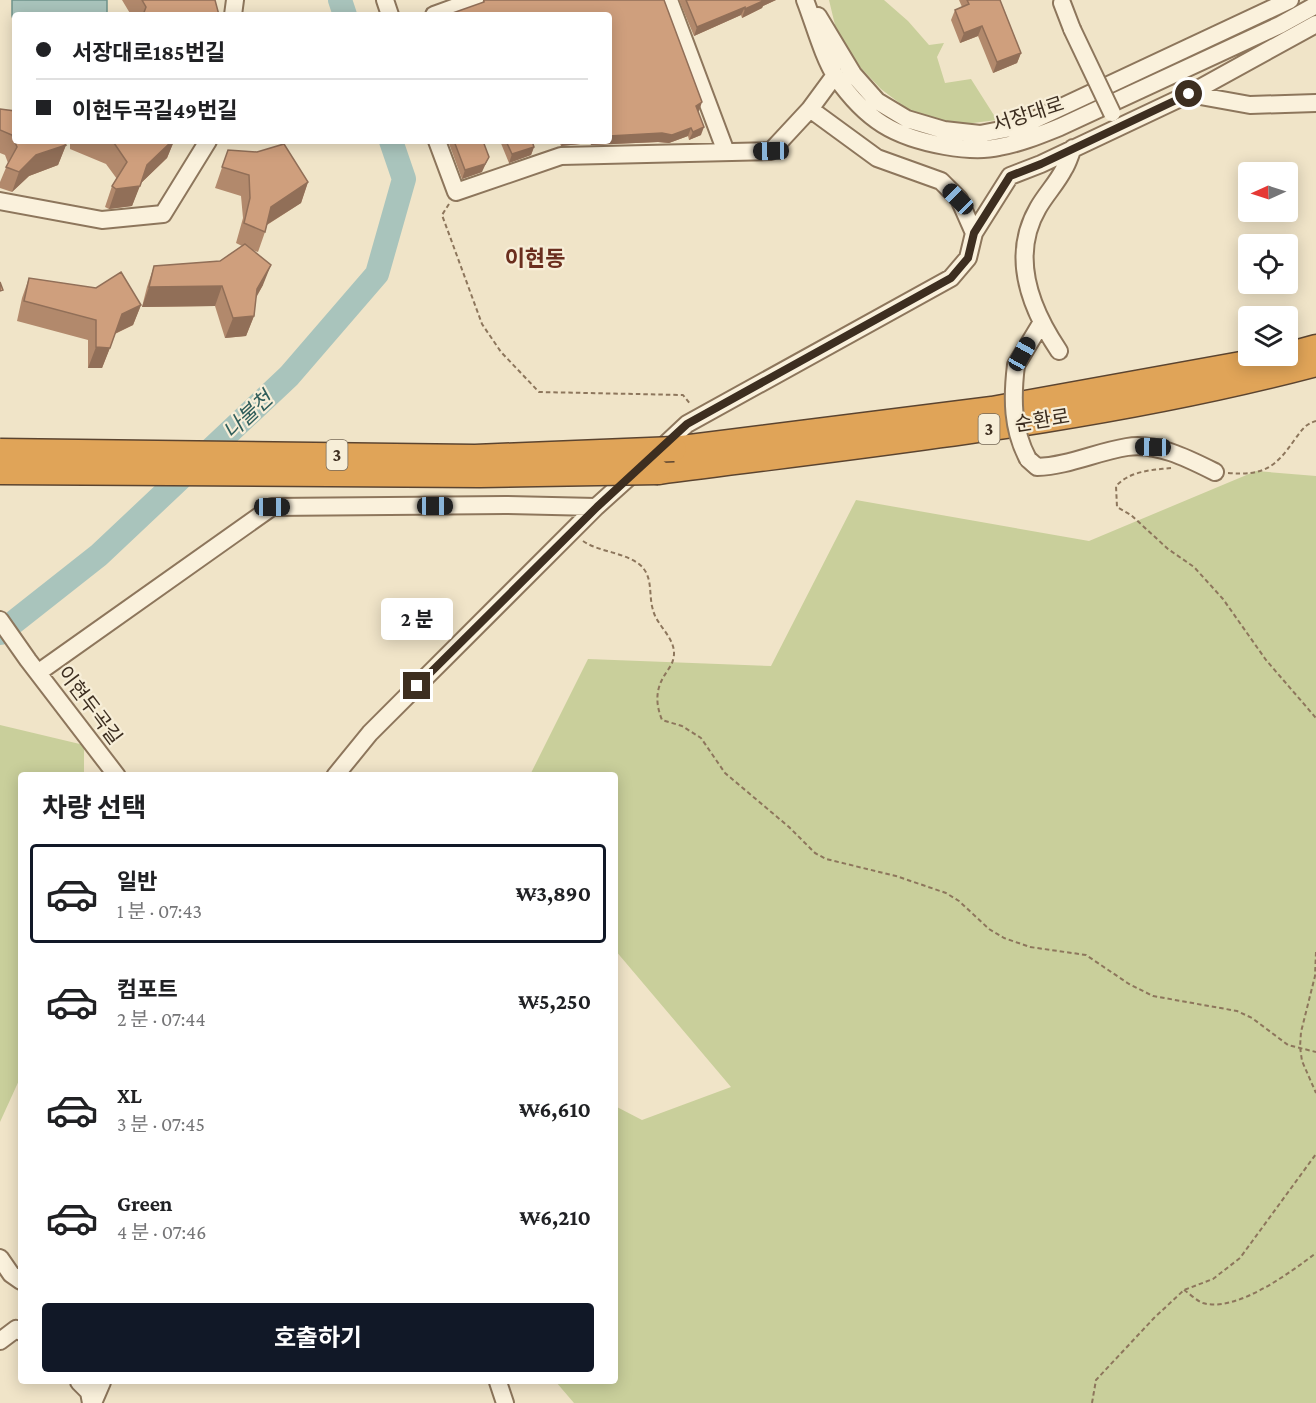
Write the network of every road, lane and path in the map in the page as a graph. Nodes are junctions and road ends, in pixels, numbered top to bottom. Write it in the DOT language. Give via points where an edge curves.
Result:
graph roads {
  1 [pos="475,0"];
  2 [pos="669,0"];
  3 [pos="806,0"];
  4 [pos="1290,0"];
  5 [pos="1062,3"];
  6 [pos="1316,5"];
  7 [pos="442,12"];
  8 [pos="1316,15"];
  9 [pos="1316,24"];
  10 [pos="1280,25"];
  11 [pos="835,75"];
  12 [pos="1189,94"];
  13 [pos="1316,104"];
  14 [pos="810,109"];
  15 [pos="1116,119"];
  16 [pos="206,144"];
  17 [pos="438,144"];
  18 [pos="1073,148"];
  19 [pos="726,152"];
  20 [pos="456,192"];
  21 [pos="0,201"];
  22 [pos="974,233"];
  23 [pos="1042,322"];
  24 [pos="1316,347"];
  25 [pos="1059,351"];
  26 [pos="1298,352"];
  27 [pos="1238,364"];
  28 [pos="1316,364"];
  29 [pos="701,416"];
  30 [pos="1316,421"];
  31 [pos="0,451"];
  32 [pos="1175,468"];
  33 [pos="0,472"];
  34 [pos="1215,472"];
  35 [pos="597,507"];
  36 [pos="574,529"];
  37 [pos="0,620"];
  38 [pos="33,666"];
  39 [pos="1316,718"];
  40 [pos="114,772"];
  41 [pos="338,772"];
  42 [pos="1316,952"];
  43 [pos="1300,1047"];
  44 [pos="1316,1052"];
  45 [pos="1316,1093"];
  46 [pos="1316,1154"];
  47 [pos="1316,1253"];
  48 [pos="0,1258"];
  49 [pos="18,1279"];
  50 [pos="1184,1290"];
  51 [pos="18,1329"];
  52 [pos="0,1341"];
  53 [pos="81,1384"];
  54 [pos="101,1384"];
  55 [pos="499,1384"];
  56 [pos="92,1403"];
  57 [pos="505,1403"];
  58 [pos="1092,1403"];
  1 -- 7 [label="street"];
  2 -- 19 [label="street"];
  3 -- 4 [label="street, 서장대로" via="854,74 877,101 907,119 944,130 980,134 1021,126"];
  3 -- 11 [label="street, 서장대로"];
  5 -- 15 [label="street, bridge"];
  6 -- 10 [label="street, 서장대로"];
  8 -- 10 [label="street"];
  9 -- 12 [label="street"];
  10 -- 11 [label="street, 서장대로" via="1060,127 997,148 959,148 918,141 886,128 861,108"];
  11 -- 14 [label="street"];
  12 -- 13 [label="street" via="1250,105"];
  12 -- 15 [label="street"];
  14 -- 19 [label="street" via="771,151"];
  14 -- 22 [label="street" via="877,158 941,181 958,199"];
  15 -- 18 [label="street"];
  16 -- 21 [label="street" via="163,214 102,220"];
  17 -- 20 [label="street"];
  18 -- 22 [label="street" via="1010,176"];
  18 -- 23 [label="street" via="1064,170 1037,209 1025,238 1027,280"];
  19 -- 20 [label="street" via="561,156"];
  20 -- 29 [label="path" via="442,215 482,324 501,352 539,392 682,395"];
  22 -- 29 [label="street" via="968,258 951,278"];
  23 -- 25 [label="street"];
  23 -- 34 [label="street, bridge" via="1016,365 1012,398 1020,444 1036,467 1128,446 1153,447"];
  24 -- 26 [label="highway, 순환로 / 3"];
  27 -- 31 [label="highway, 순환로 / 3, bridge" via="992,408 674,449 475,457"];
  28 -- 33 [label="highway, 순환로 / 3, bridge" via="1122,407 993,429 658,472"];
  29 -- 35 [label="street" via="687,424"];
  30 -- 34 [label="path" via="1306,424 1280,461 1256,473"];
  32 -- 39 [label="path" via="1143,471 1123,478 1116,486 1118,507 1194,567"];
  35 -- 36 [label="street"];
  35 -- 38 [label="street" via="272,507"];
  36 -- 41 [label="street" via="370,733"];
  36 -- 43 [label="path" via="585,542 638,563 649,576 652,609 669,634 674,651 657,694 662,720 682,726 700,738 725,773 815,853 946,893 1004,938 1030,947 1086,955 1153,996 1237,1011 1288,1045"];
  37 -- 38 [label="street, 이현두곡길"];
  38 -- 40 [label="street, 이현두곡길"];
  42 -- 43 [label="path"];
  43 -- 44 [label="path"];
  43 -- 45 [label="path"];
  46 -- 50 [label="path" via="1240,1258 1212,1279"];
  47 -- 50 [label="path" via="1286,1277 1227,1304 1203,1303"];
  48 -- 49 [label="street"];
  50 -- 58 [label="path" via="1096,1380"];
  51 -- 52 [label="street"];
  53 -- 56 [label="street"];
  54 -- 56 [label="street"];
  55 -- 57 [label="street"];
}
